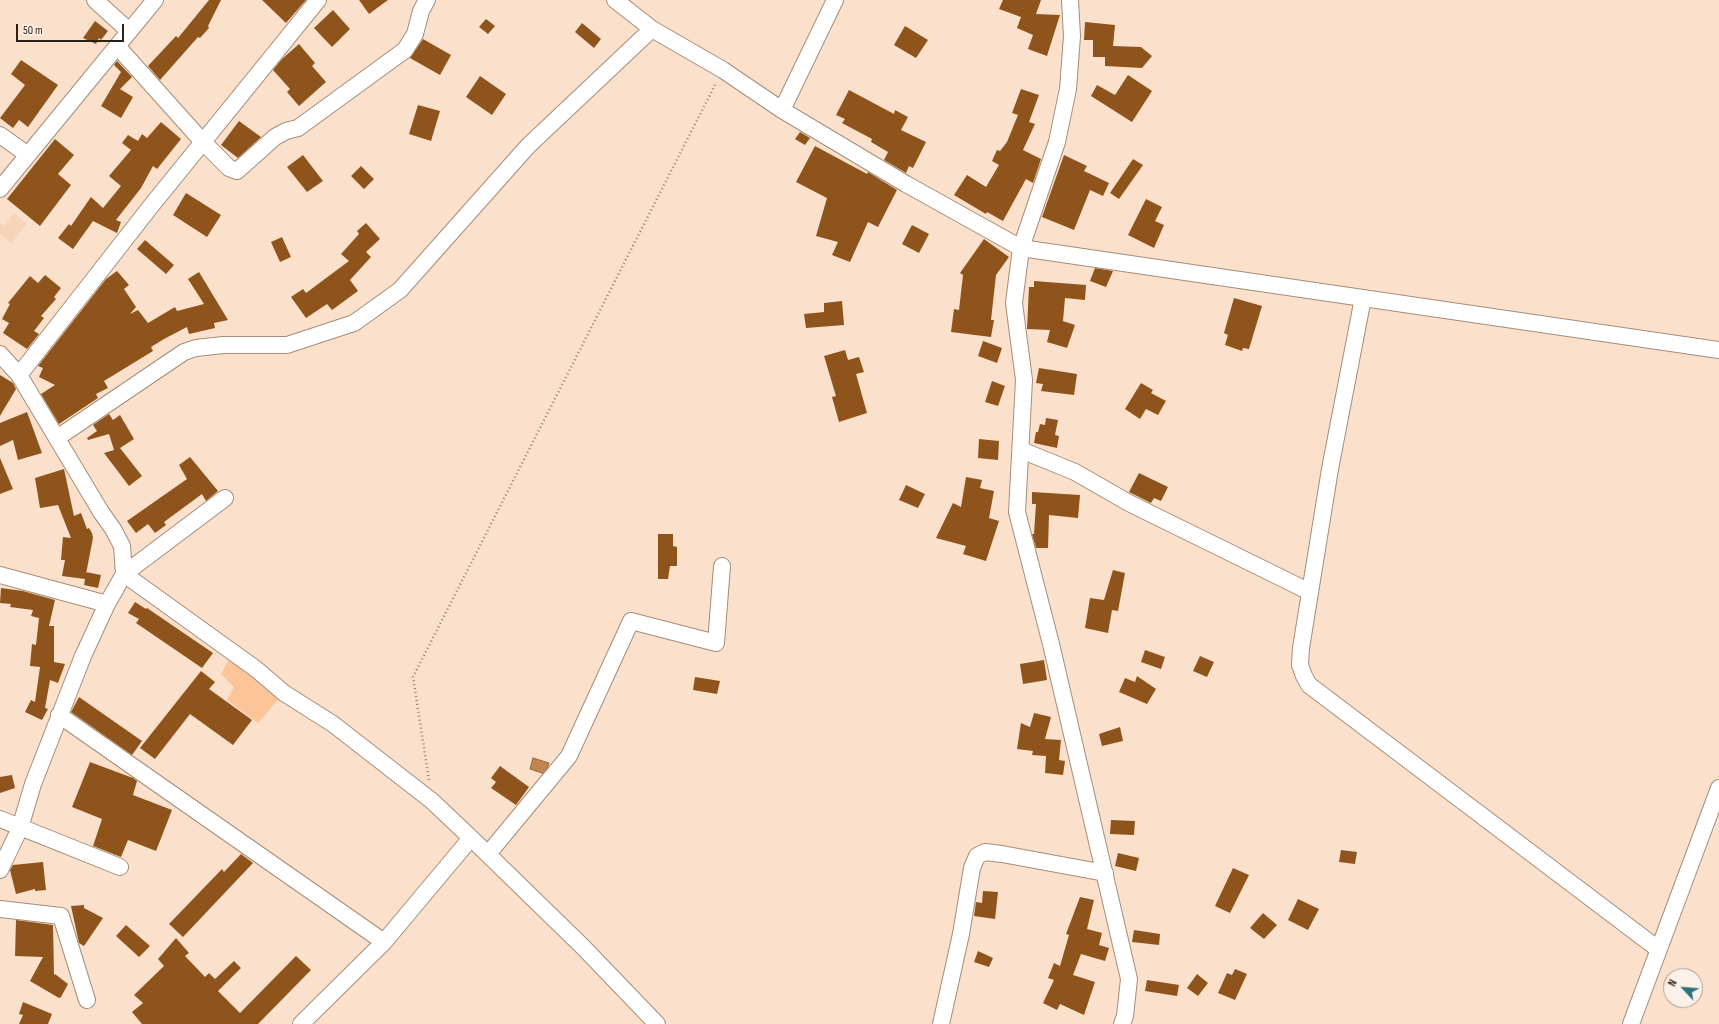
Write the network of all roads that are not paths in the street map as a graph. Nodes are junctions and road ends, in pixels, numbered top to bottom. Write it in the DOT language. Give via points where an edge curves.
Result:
graph roads {
  1 [pos="95,0"];
  2 [pos="155,0"];
  3 [pos="318,0"];
  4 [pos="427,0"];
  5 [pos="615,0"];
  6 [pos="835,0"];
  7 [pos="1070,0"];
  8 [pos="652,29"];
  9 [pos="129,31"];
  10 [pos="117,46"];
  11 [pos="782,110"];
  12 [pos="0,135"];
  13 [pos="202,141"];
  14 [pos="28,155"];
  15 [pos="0,189"];
  16 [pos="1021,248"];
  17 [pos="1363,298"];
  18 [pos="1719,350"];
  19 [pos="0,354"];
  20 [pos="20,374"];
  21 [pos="57,438"];
  22 [pos="1021,450"];
  23 [pos="225,498"];
  24 [pos="722,566"];
  25 [pos="124,574"];
  26 [pos="0,576"];
  27 [pos="1310,592"];
  28 [pos="107,604"];
  29 [pos="59,715"];
  30 [pos="1719,788"];
  31 [pos="0,819"];
  32 [pos="20,828"];
  33 [pos="471,838"];
  34 [pos="488,854"];
  35 [pos="120,867"];
  36 [pos="0,870"];
  37 [pos="1105,873"];
  38 [pos="0,910"];
  39 [pos="384,942"];
  40 [pos="1658,949"];
  41 [pos="87,1000"];
  42 [pos="301,1024"];
  43 [pos="657,1024"];
  44 [pos="941,1024"];
  45 [pos="1122,1024"];
  46 [pos="1631,1024"];
  1 -- 9 [label="street"];
  2 -- 9 [label="street"];
  3 -- 13 [label="street"];
  4 -- 13 [label="street" via="423,5 415,34 405,50 298,128 275,137 242,168 237,171 230,168"];
  5 -- 8 [label="street"];
  6 -- 11 [label="street"];
  7 -- 16 [label="street" via="1072,36 1068,89 1057,142"];
  8 -- 11 [label="street" via="722,70"];
  8 -- 21 [label="street" via="528,146 400,290 354,323 287,345 223,345 184,352"];
  9 -- 10 [label="street"];
  10 -- 13 [label="street"];
  10 -- 14 [label="street"];
  11 -- 16 [label="street" via="906,184"];
  12 -- 14 [label="street"];
  13 -- 20 [label="street"];
  14 -- 15 [label="street"];
  16 -- 17 [label="street"];
  16 -- 22 [label="street" via="1014,303 1024,380"];
  17 -- 18 [label="street"];
  17 -- 27 [label="street" via="1330,469"];
  19 -- 20 [label="street"];
  20 -- 21 [label="street"];
  21 -- 25 [label="street" via="122,546"];
  22 -- 27 [label="street" via="1075,472 1129,503"];
  22 -- 37 [label="street" via="1017,512"];
  23 -- 25 [label="street"];
  24 -- 34 [label="street" via="716,643 632,621 569,756"];
  25 -- 28 [label="street"];
  25 -- 33 [label="street" via="256,669 284,693 333,724 432,801"];
  26 -- 28 [label="street"];
  27 -- 40 [label="street" via="1300,665 1309,685"];
  28 -- 29 [label="street"];
  29 -- 32 [label="street" via="33,784"];
  29 -- 39 [label="street"];
  30 -- 40 [label="street"];
  31 -- 32 [label="street"];
  32 -- 35 [label="street"];
  32 -- 36 [label="street"];
  33 -- 34 [label="street"];
  33 -- 39 [label="street"];
  34 -- 43 [label="street"];
  37 -- 44 [label="street" via="1002,854 985,852 977,856 972,868 961,934"];
  37 -- 45 [label="street" via="1129,979"];
  38 -- 41 [label="street" via="61,916"];
  39 -- 42 [label="street"];
  40 -- 46 [label="street"];
}
